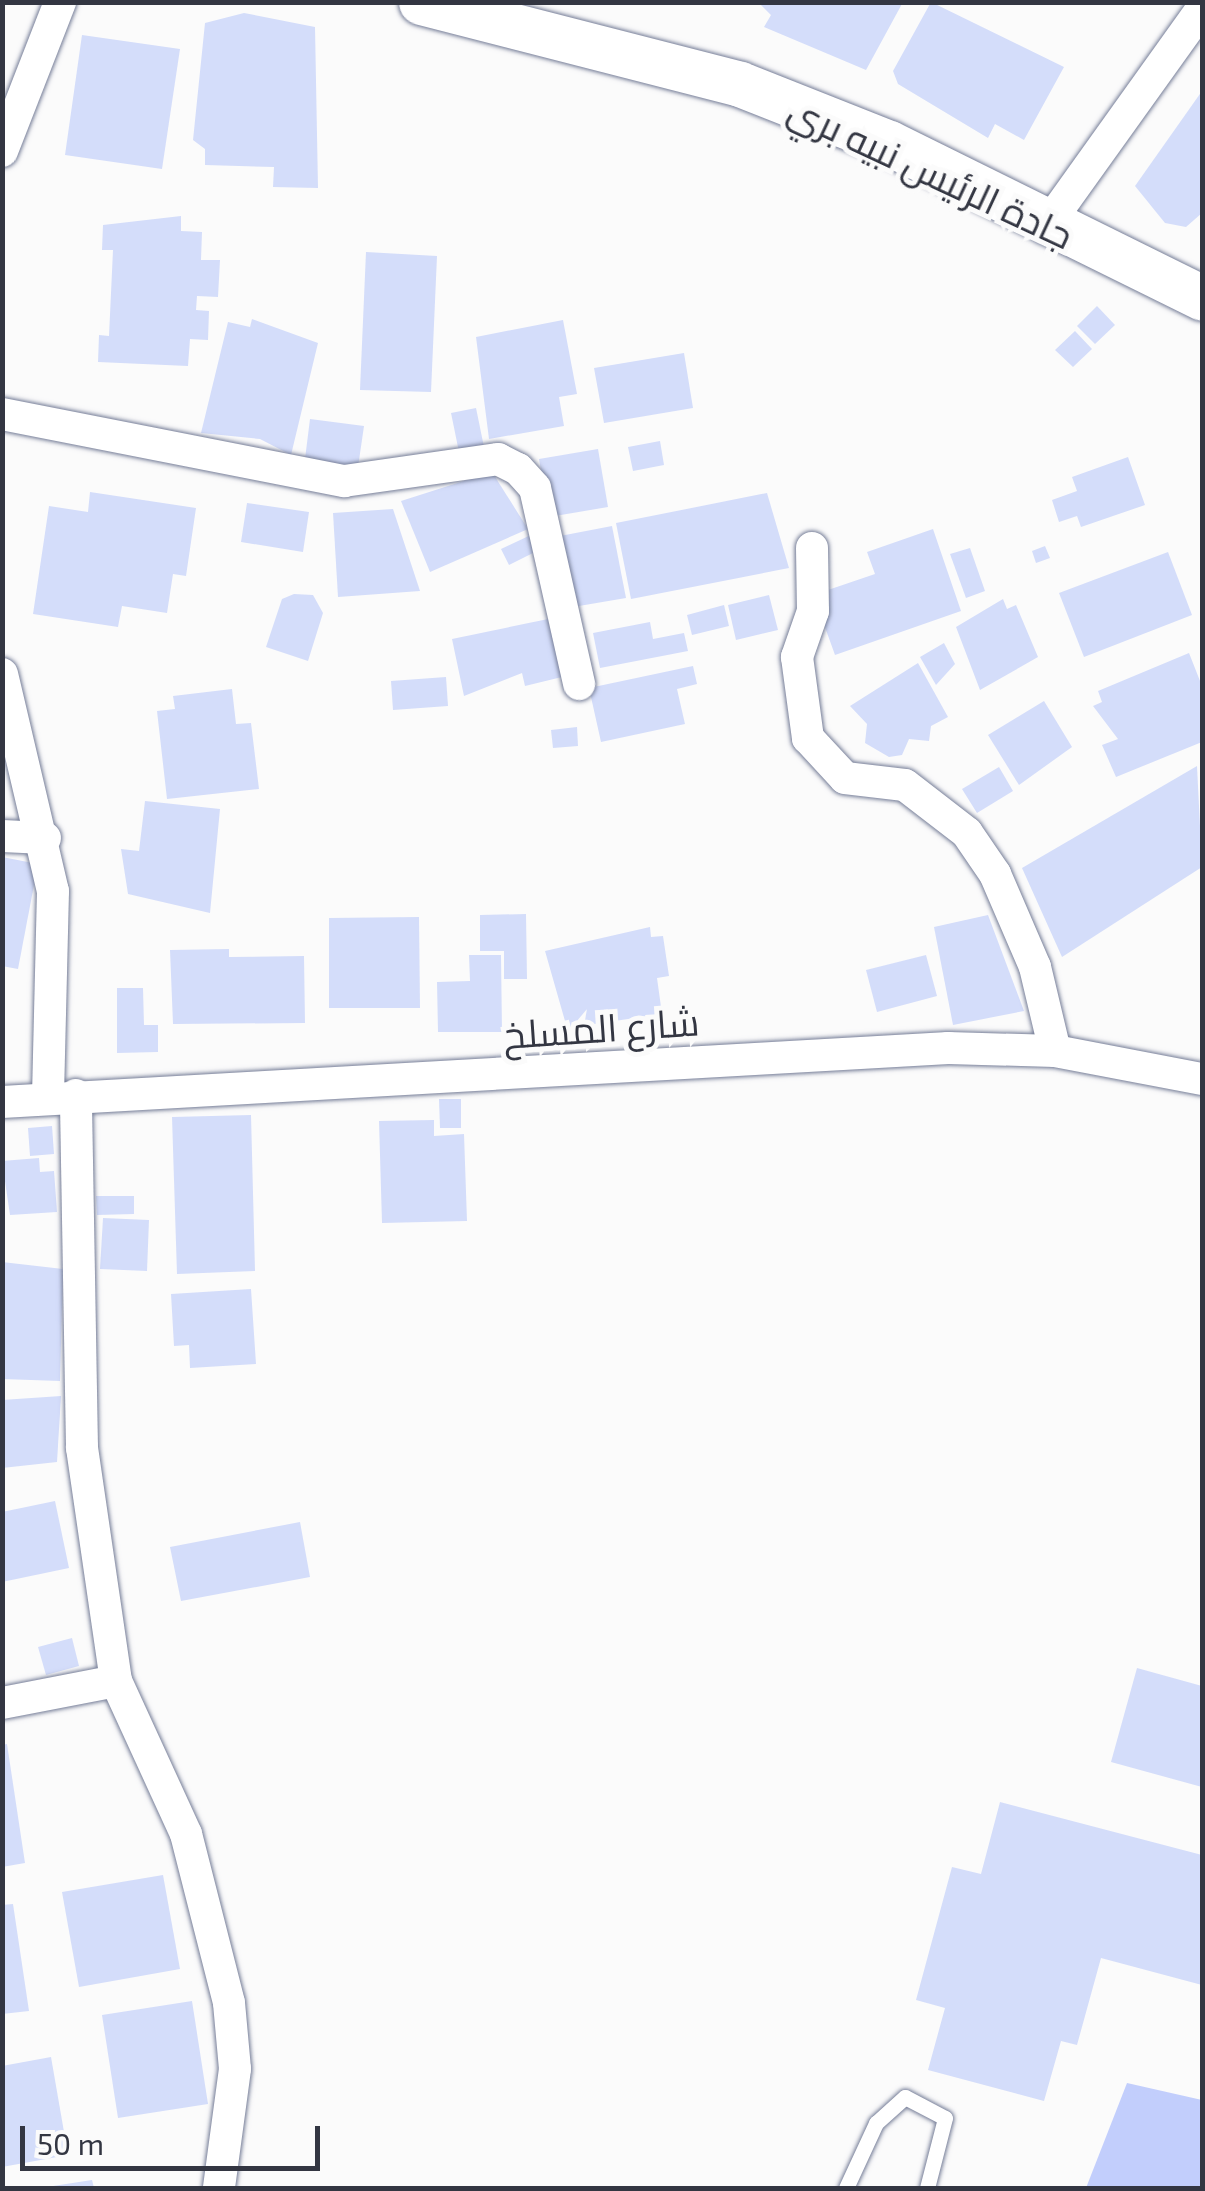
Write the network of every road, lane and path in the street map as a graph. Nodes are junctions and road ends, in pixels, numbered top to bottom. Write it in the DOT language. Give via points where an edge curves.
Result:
graph roads {
  1 [pos="60,2"];
  2 [pos="421,2"];
  3 [pos="493,9"];
  4 [pos="1202,9"];
  5 [pos="2,150"];
  6 [pos="1045,228"];
  7 [pos="1202,298"];
  8 [pos="2,414"];
  9 [pos="812,548"];
  10 [pos="2,674"];
  11 [pos="580,684"];
  12 [pos="2,836"];
  13 [pos="45,838"];
  14 [pos="1055,1051"];
  15 [pos="1202,1079"];
  16 [pos="62,1097"];
  17 [pos="2,1102"];
  18 [pos="116,1682"];
  19 [pos="2,1702"];
  20 [pos="219,2188"];
  21 [pos="846,2188"];
  22 [pos="927,2188"];
  1 -- 5 [label="street"];
  2 -- 3 [label="main road, جادة الرئيس نبيه بري"];
  3 -- 6 [label="main road, جادة الرئيس نبيه بري" via="740,84 889,144"];
  4 -- 6 [label="street"];
  6 -- 7 [label="main road, جادة الرئيس نبيه بري"];
  8 -- 11 [label="street" via="344,481 498,460 518,469 536,488"];
  9 -- 14 [label="street" via="813,612 797,657 808,738 844,778 905,785 967,833 996,874 1035,967"];
  10 -- 13 [label="street"];
  12 -- 13 [label="street"];
  13 -- 16 [label="street"];
  14 -- 15 [label="street, شارع المسلخ"];
  14 -- 16 [label="street, شارع المسلخ" via="824,1054"];
  16 -- 17 [label="street, شارع المسلخ"];
  16 -- 18 [label="street" via="82,1448"];
  18 -- 19 [label="street"];
  18 -- 20 [label="street" via="186,1834 228,2003 235,2069"];
  21 -- 22 [label="lane" via="876,2123 905,2097 945,2118"];
}
